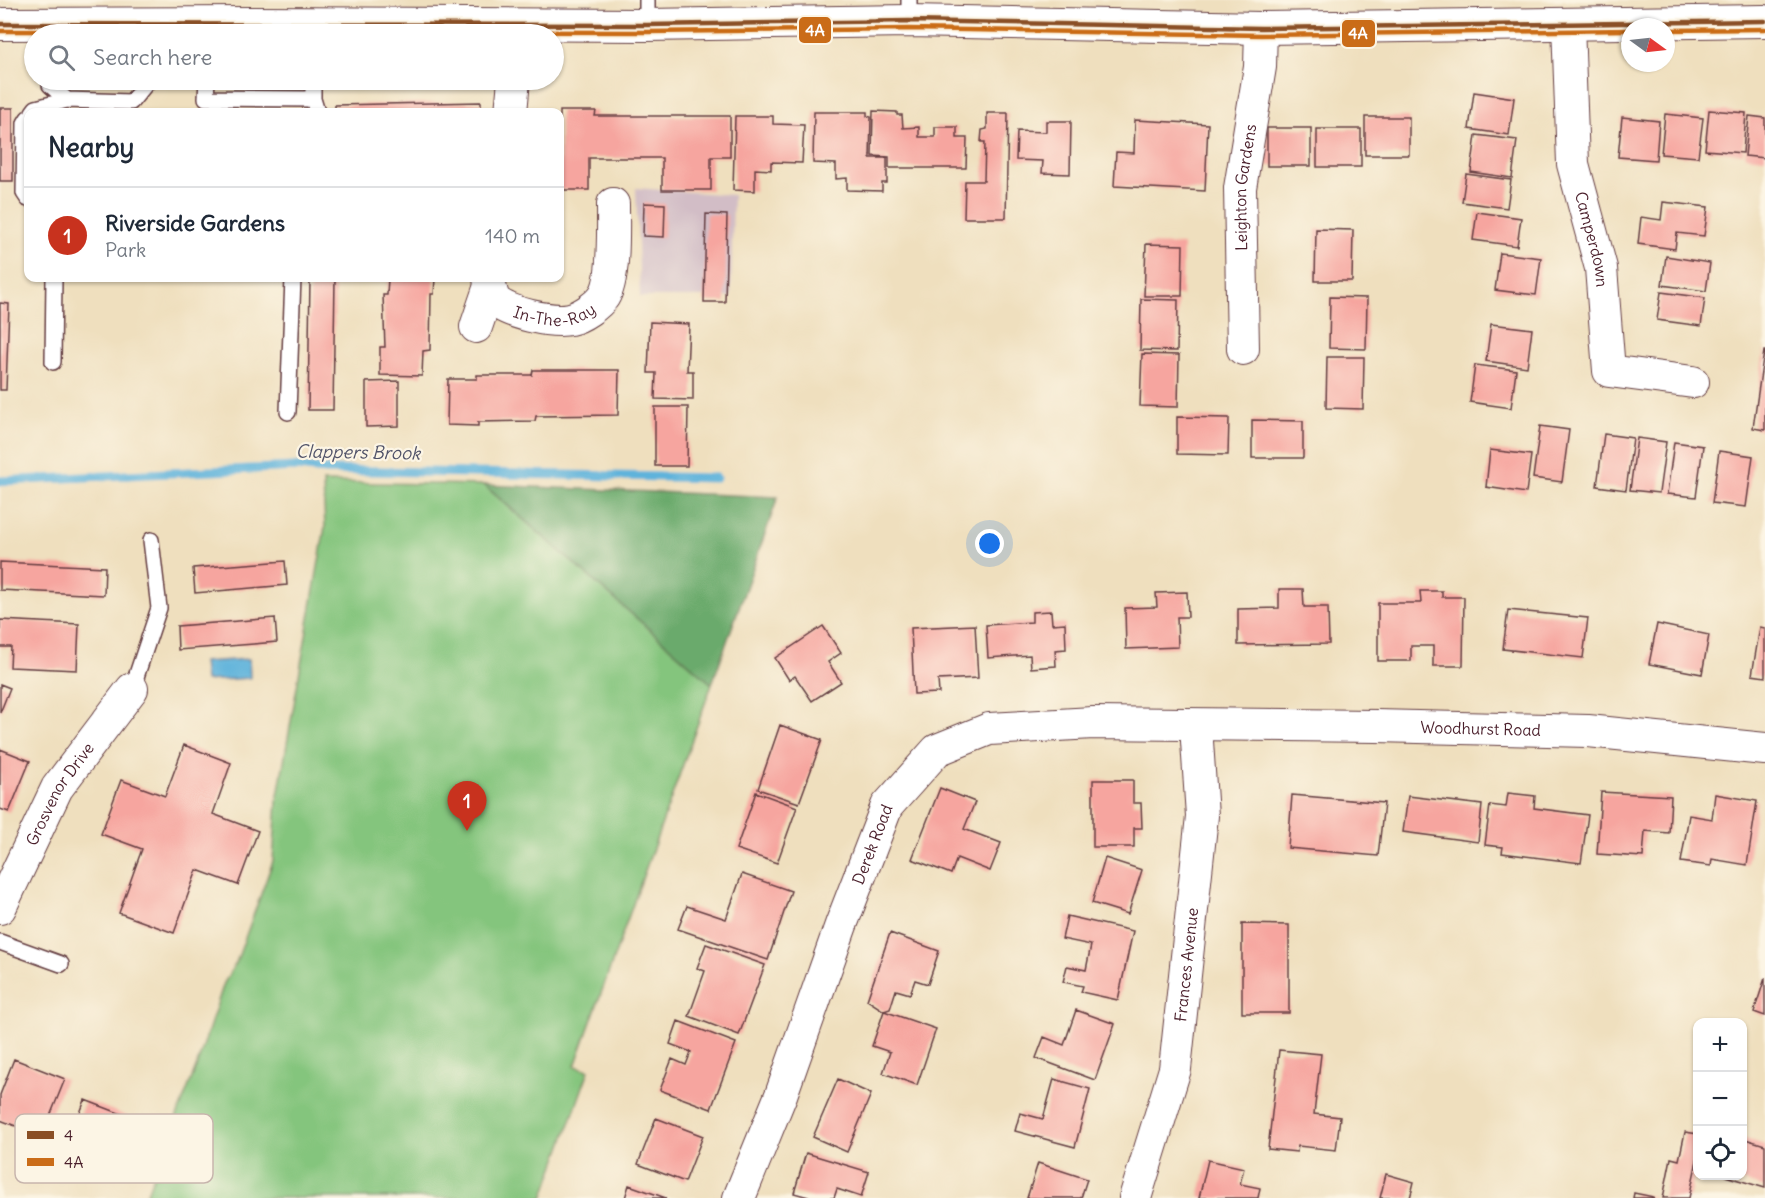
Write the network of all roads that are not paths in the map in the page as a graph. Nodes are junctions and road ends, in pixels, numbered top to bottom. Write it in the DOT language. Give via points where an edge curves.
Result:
graph roads {
  1 [pos="254,11"];
  2 [pos="909,11"];
  3 [pos="1685,11"];
  4 [pos="647,12"];
  5 [pos="1765,21"];
  6 [pos="0,24"];
  7 [pos="220,24"];
  8 [pos="297,24"];
  9 [pos="561,24"];
  10 [pos="1568,24"];
  11 [pos="24,26"];
  12 [pos="1261,28"];
  13 [pos="56,90"];
  14 [pos="141,90"];
  15 [pos="206,90"];
  16 [pos="314,90"];
  17 [pos="513,90"];
  18 [pos="67,100"];
  19 [pos="315,106"];
  20 [pos="36,108"];
  21 [pos="511,108"];
  22 [pos="613,204"];
  23 [pos="54,282"];
  24 [pos="293,282"];
  25 [pos="490,282"];
  26 [pos="476,327"];
  27 [pos="1243,349"];
  28 [pos="53,362"];
  29 [pos="1693,382"];
  30 [pos="288,412"];
  31 [pos="151,540"];
  32 [pos="132,689"];
  33 [pos="1196,726"];
  34 [pos="1765,749"];
  35 [pos="0,908"];
  36 [pos="0,942"];
  37 [pos="61,964"];
  38 [pos="739,1198"];
  39 [pos="1135,1198"];
  1 -- 7 [label="street"];
  1 -- 8 [label="street"];
  2 -- 4 [label="street"];
  2 -- 12 [label="street"];
  3 -- 5 [label="street"];
  3 -- 10 [label="street"];
  4 -- 9 [label="street"];
  6 -- 11 [label="street"];
  10 -- 12 [label="street"];
  10 -- 29 [label="street, Camperdown" via="1573,164 1601,268 1609,370"];
  12 -- 27 [label="street, Leighton Gardens" via="1260,67 1239,188"];
  13 -- 18 [label="lane"];
  14 -- 18 [label="lane" via="131,102"];
  15 -- 19 [label="lane" via="206,98"];
  16 -- 19 [label="lane"];
  17 -- 21 [label="street"];
  18 -- 20 [label="lane"];
  22 -- 25 [label="street, In-The-Ray" via="608,285 604,296 580,315 557,319 518,313 495,300"];
  23 -- 28 [label="lane"];
  24 -- 30 [label="lane"];
  25 -- 26 [label="street, In-The-Ray"];
  31 -- 32 [label="lane" via="159,608"];
  32 -- 35 [label="street, Grosvenor Drive" via="57,788"];
  33 -- 34 [label="street, Woodhurst Road" via="1588,731"];
  33 -- 38 [label="street, Derek Road" via="1094,723 989,729 937,750 887,806"];
  33 -- 39 [label="street, Frances Avenue" via="1202,816 1175,1070"];
  36 -- 37 [label="lane"];
}
